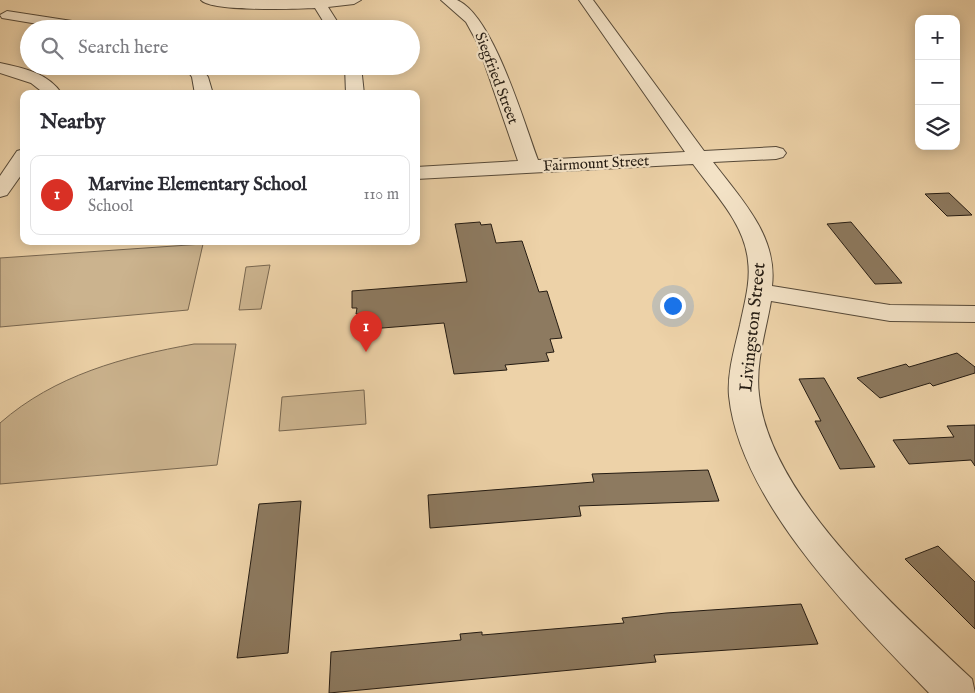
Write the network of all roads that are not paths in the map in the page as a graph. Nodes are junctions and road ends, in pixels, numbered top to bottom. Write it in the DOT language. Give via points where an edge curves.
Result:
graph roads {
  1 [pos="208,0"];
  2 [pos="354,0"];
  3 [pos="448,0"];
  4 [pos="586,0"];
  5 [pos="320,5"];
  6 [pos="10,10"];
  7 [pos="56,20"];
  8 [pos="329,20"];
  9 [pos="0,68"];
  10 [pos="20,74"];
  11 [pos="22,75"];
  12 [pos="199,75"];
  13 [pos="354,75"];
  14 [pos="50,90"];
  15 [pos="203,90"];
  16 [pos="355,90"];
  17 [pos="776,153"];
  18 [pos="698,157"];
  19 [pos="20,161"];
  20 [pos="530,167"];
  21 [pos="420,173"];
  22 [pos="0,190"];
  23 [pos="20,194"];
  24 [pos="0,196"];
  25 [pos="759,291"];
  26 [pos="975,314"];
  27 [pos="957,693"];
  1 -- 5 [label="street" via="262,6"];
  2 -- 5 [label="street"];
  3 -- 20 [label="street, Siegfried Street" via="472,20 482,36"];
  4 -- 18 [label="street, Livingston Street"];
  5 -- 8 [label="street"];
  6 -- 7 [label="street"];
  9 -- 10 [label="street"];
  11 -- 14 [label="street" via="45,84"];
  12 -- 15 [label="street"];
  13 -- 16 [label="street"];
  17 -- 18 [label="street, Fairmount Street"];
  18 -- 20 [label="street, Fairmount Street"];
  18 -- 25 [label="street, Livingston Street" via="754,240 761,267"];
  19 -- 22 [label="street"];
  20 -- 21 [label="street, Fairmount Street"];
  23 -- 24 [label="street"];
  25 -- 26 [label="street" via="883,312"];
  25 -- 27 [label="street, Livingston Street" via="745,361 744,395 747,423 767,470 807,530 835,564"];
}
